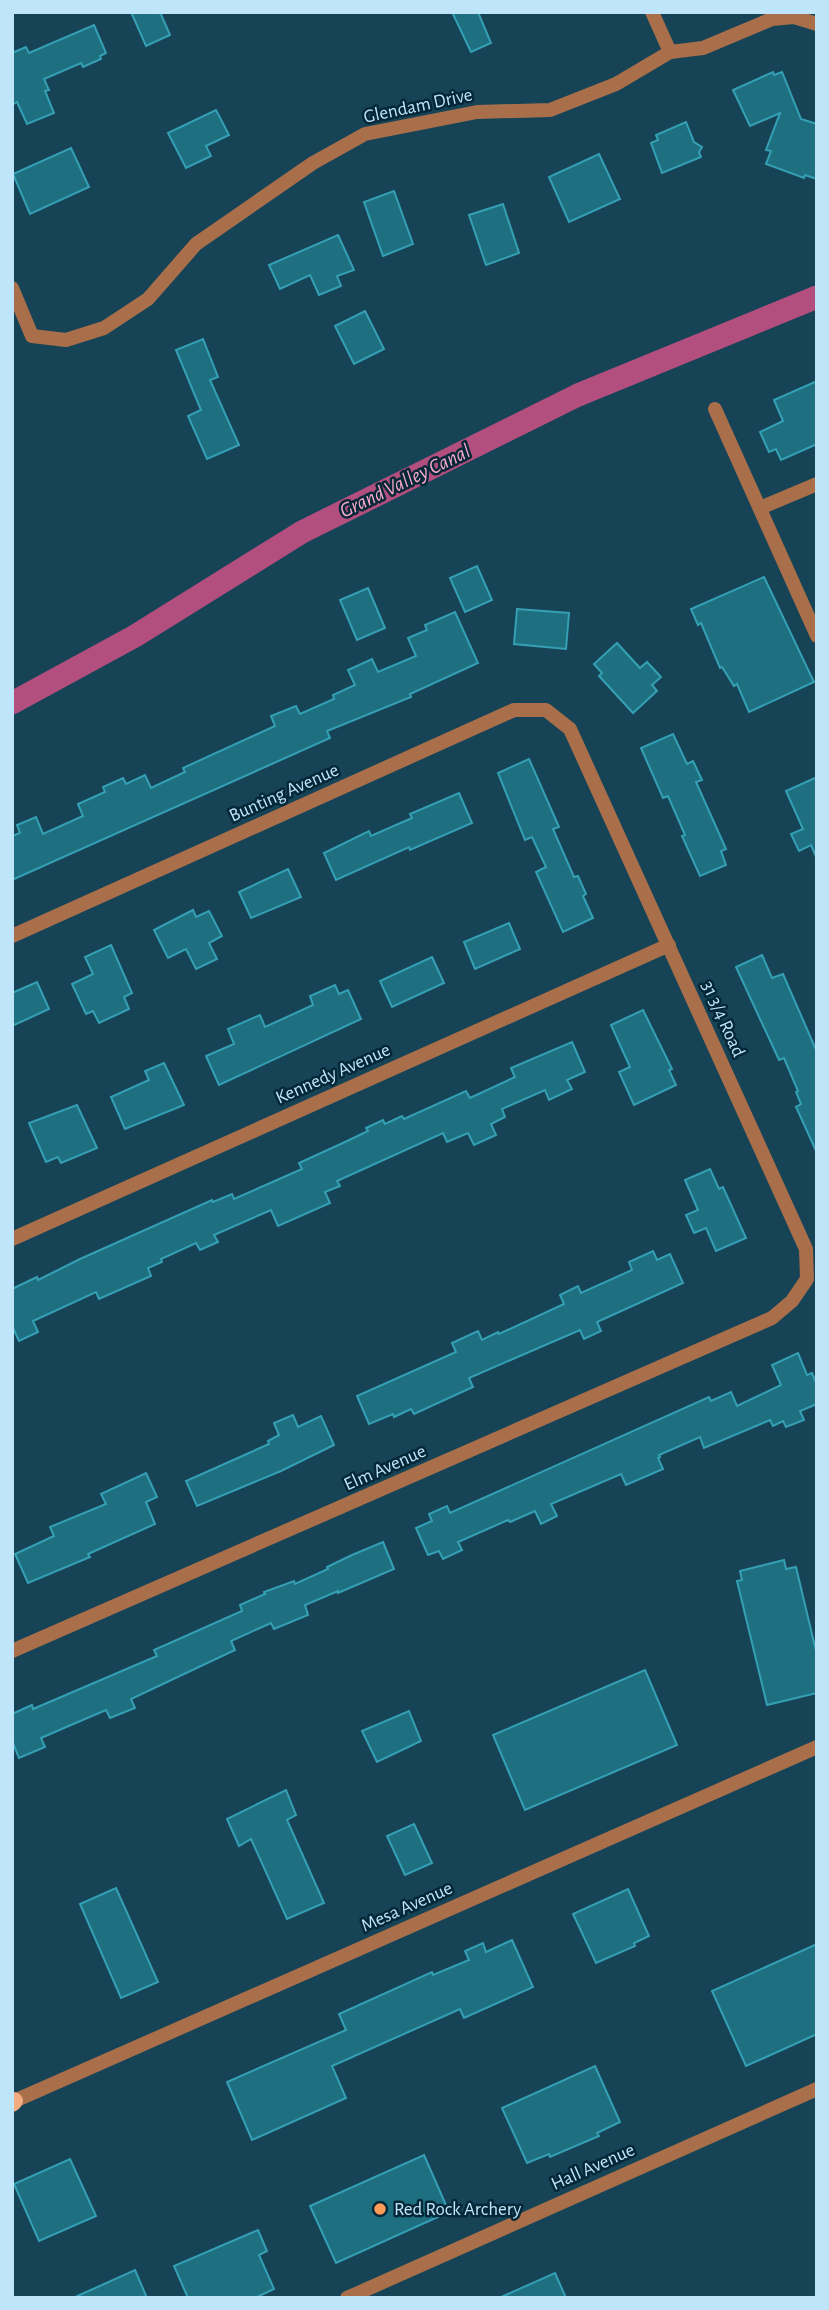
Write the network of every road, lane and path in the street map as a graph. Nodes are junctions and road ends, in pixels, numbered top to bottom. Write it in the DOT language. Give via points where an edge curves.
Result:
graph roads {
  1 [pos="652,12"];
  2 [pos="817,24"];
  3 [pos="670,52"];
  4 [pos="12,288"];
  5 [pos="715,409"];
  6 [pos="817,484"];
  7 [pos="760,509"];
  8 [pos="817,636"];
  9 [pos="570,729"];
  10 [pos="12,936"];
  11 [pos="669,945"];
  12 [pos="12,1239"];
  13 [pos="772,1318"];
  14 [pos="12,1651"];
  15 [pos="817,1747"];
  16 [pos="817,2089"];
  17 [pos="13,2102"];
  18 [pos="347,2298"];
  1 -- 3 [label="street"];
  2 -- 3 [label="street, Glendam Drive" via="794,17 772,19 703,48"];
  3 -- 4 [label="street, Glendam Drive" via="616,84 550,110 477,112 365,134 313,163 196,244 148,299 104,328 66,340 32,337"];
  5 -- 7 [label="street"];
  6 -- 7 [label="street"];
  7 -- 8 [label="street"];
  9 -- 10 [label="street, Bunting Avenue" via="546,710 514,710"];
  9 -- 11 [label="street, 31 3/4 Road"];
  11 -- 12 [label="street, Kennedy Avenue"];
  11 -- 13 [label="street, 31 3/4 Road" via="806,1249 807,1279 792,1301"];
  13 -- 14 [label="street, Elm Avenue"];
  15 -- 17 [label="street, Mesa Avenue"];
  16 -- 18 [label="street, Hall Avenue"];
}
